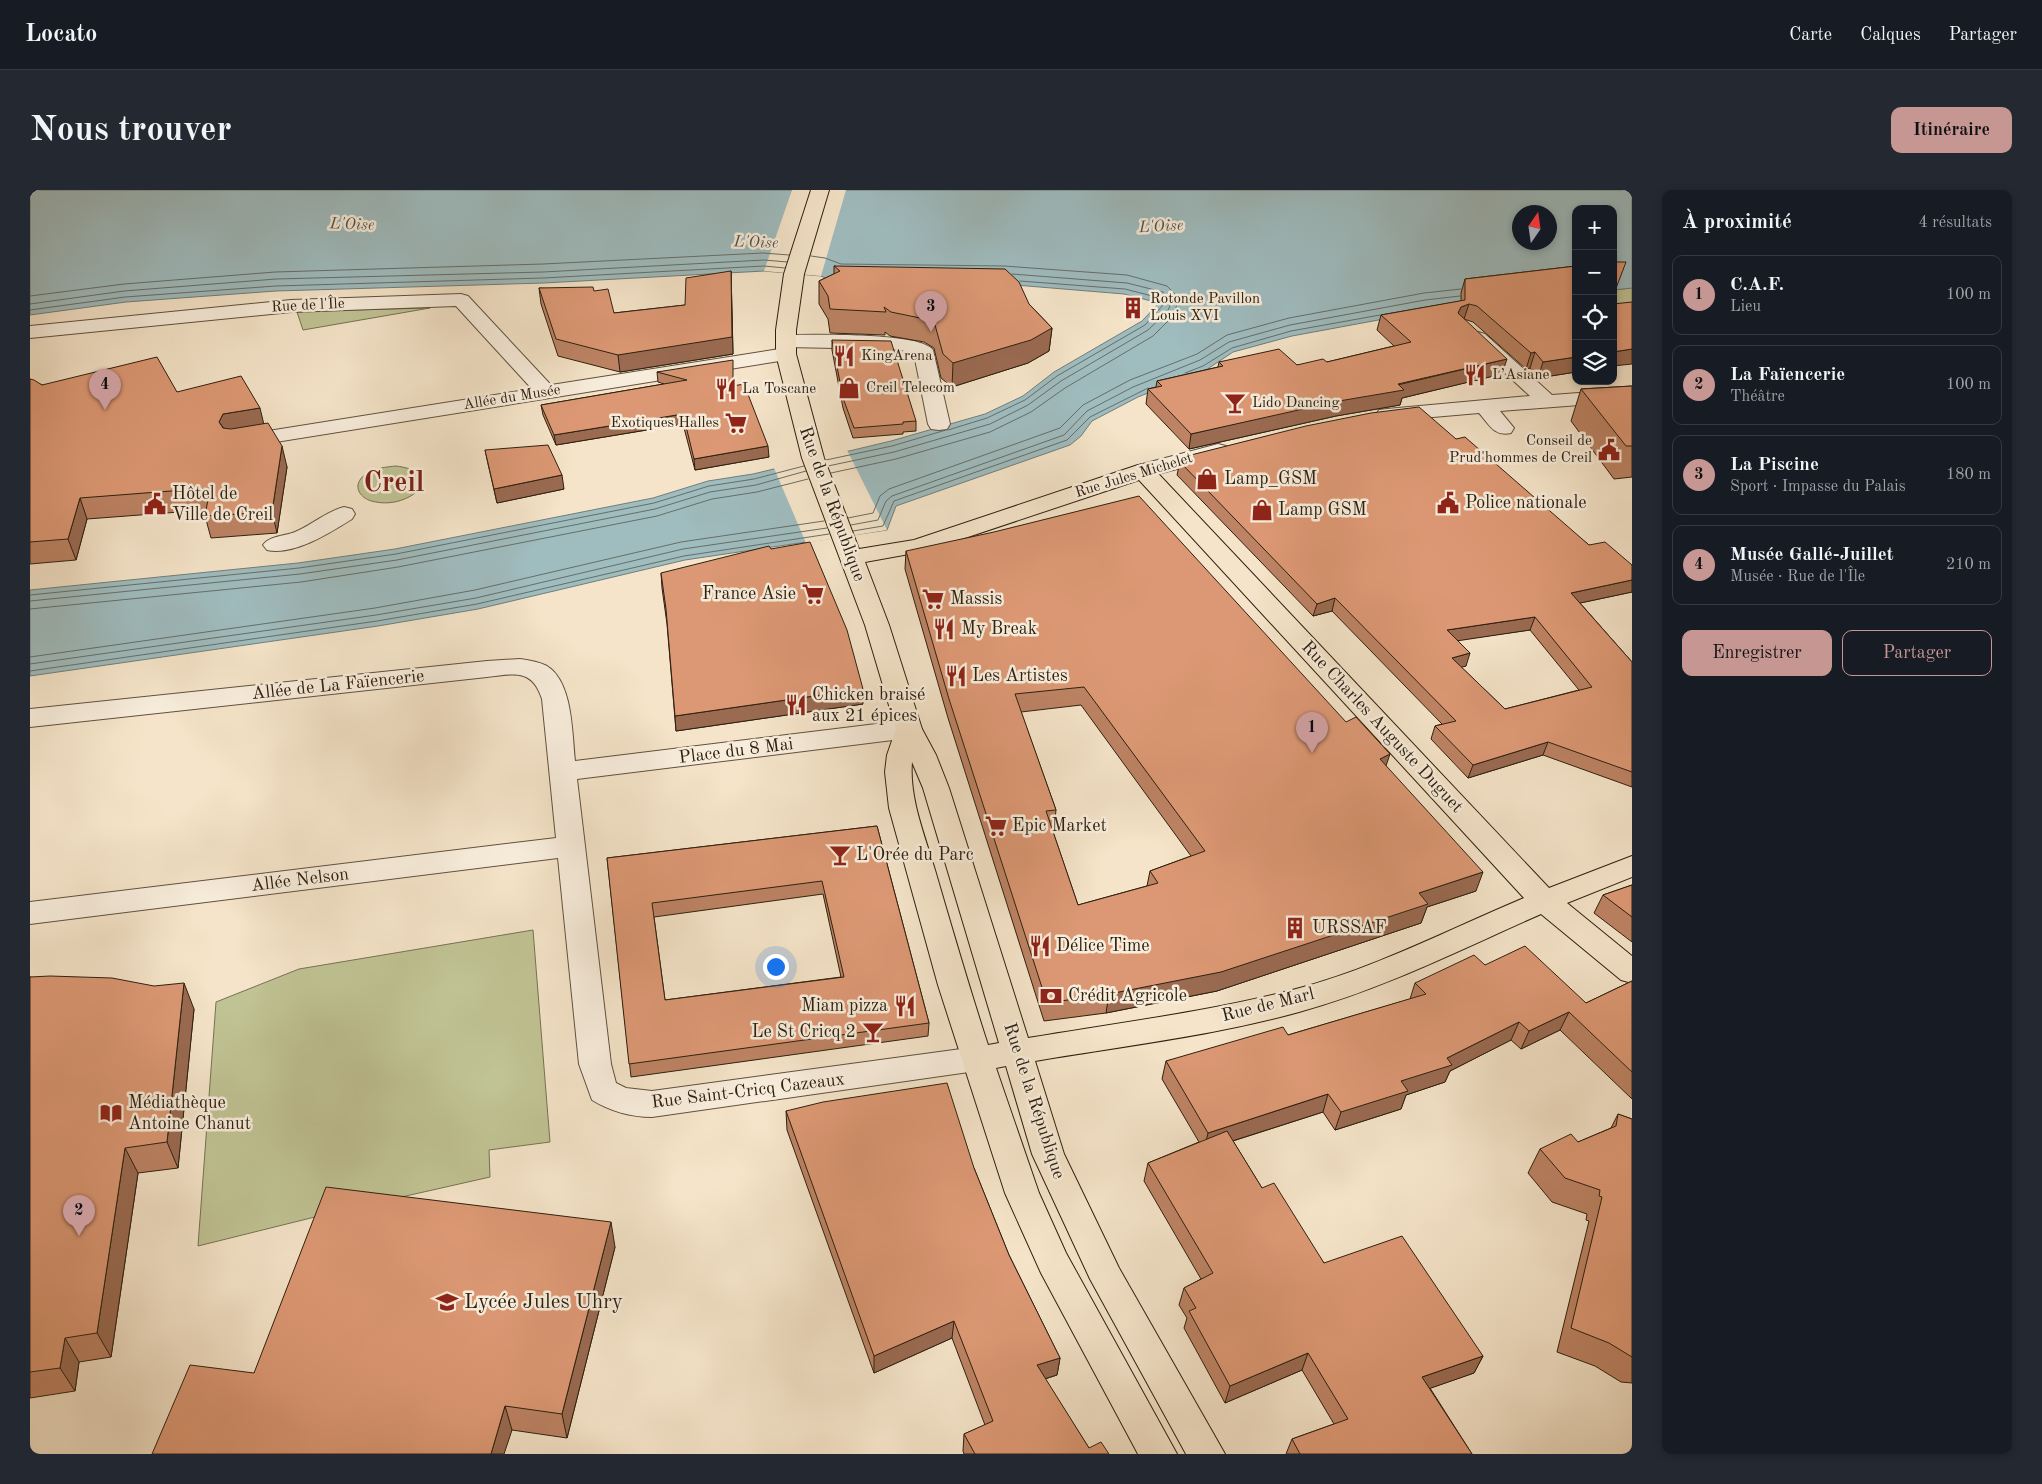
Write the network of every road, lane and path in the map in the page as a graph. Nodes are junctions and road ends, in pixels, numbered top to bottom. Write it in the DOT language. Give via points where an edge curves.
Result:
graph roads {
  1 [pos="820,190"];
  2 [pos="1465,326"];
  3 [pos="30,332"];
  4 [pos="786,348"];
  5 [pos="546,392"];
  6 [pos="1632,395"];
  7 [pos="1547,401"];
  8 [pos="1485,406"];
  9 [pos="1370,418"];
  10 [pos="939,424"];
  11 [pos="1503,428"];
  12 [pos="237,442"];
  13 [pos="1240,446"];
  14 [pos="1143,471"];
  15 [pos="344,514"];
  16 [pos="275,545"];
  17 [pos="846,547"];
  18 [pos="30,718"];
  19 [pos="908,728"];
  20 [pos="563,772"];
  21 [pos="570,846"];
  22 [pos="1632,866"];
  23 [pos="1544,901"];
  24 [pos="30,913"];
  25 [pos="1632,972"];
  26 [pos="1017,1054"];
  27 [pos="976,1060"];
  28 [pos="1158,1454"];
  29 [pos="1206,1454"];
  1 -- 4 [label="main road, Rue de la République" via="794,274"];
  2 -- 7 [label="street"];
  3 -- 5 [label="street, Rue de l'Île" via="291,306 461,300"];
  4 -- 5 [label="street, Allée du Musée"];
  4 -- 10 [label="street, Allée du Musée" via="887,343 923,350"];
  4 -- 17 [label="main road, Rue de la République" via="812,458"];
  5 -- 12 [label="street, Allée du Musée"];
  6 -- 7 [label="street"];
  7 -- 8 [label="street"];
  8 -- 9 [label="street"];
  8 -- 11 [label="street"];
  13 -- 14 [label="street, Rue Jules Michelet"];
  14 -- 17 [label="main road, Rue Jules Michelet" via="918,546"];
  14 -- 23 [label="main road, Rue Charles Auguste Duguet"];
  15 -- 16 [label="street" via="311,535"];
  17 -- 19 [label="main road, Rue de la République" via="877,625"];
  18 -- 20 [label="street, Allée de La Faïencerie" via="487,668 524,668 538,671 552,686"];
  19 -- 20 [label="street, Place du 8 Mai"];
  19 -- 26 [label="main road, Rue de la République" via="936,788"];
  19 -- 27 [label="main road" via="898,772 902,808"];
  20 -- 21 [label="street, Rue Saint-Cricq Cazeaux"];
  21 -- 24 [label="street, Allée Nelson"];
  21 -- 27 [label="street, Rue Saint-Cricq Cazeaux" via="595,1064 603,1091 614,1098 631,1104 652,1104"];
  22 -- 23 [label="main road, Rue de Marl"];
  23 -- 25 [label="main road, Rue Charles Auguste Duguet"];
  23 -- 26 [label="main road, Rue de Marl" via="1380,972 1299,1000 1225,1017"];
  26 -- 27 [label="main road, Rue de Marl"];
  26 -- 29 [label="main road, Rue de la République" via="1048,1154 1078,1219 1107,1279"];
  27 -- 28 [label="main road" via="1039,1233"];
}
